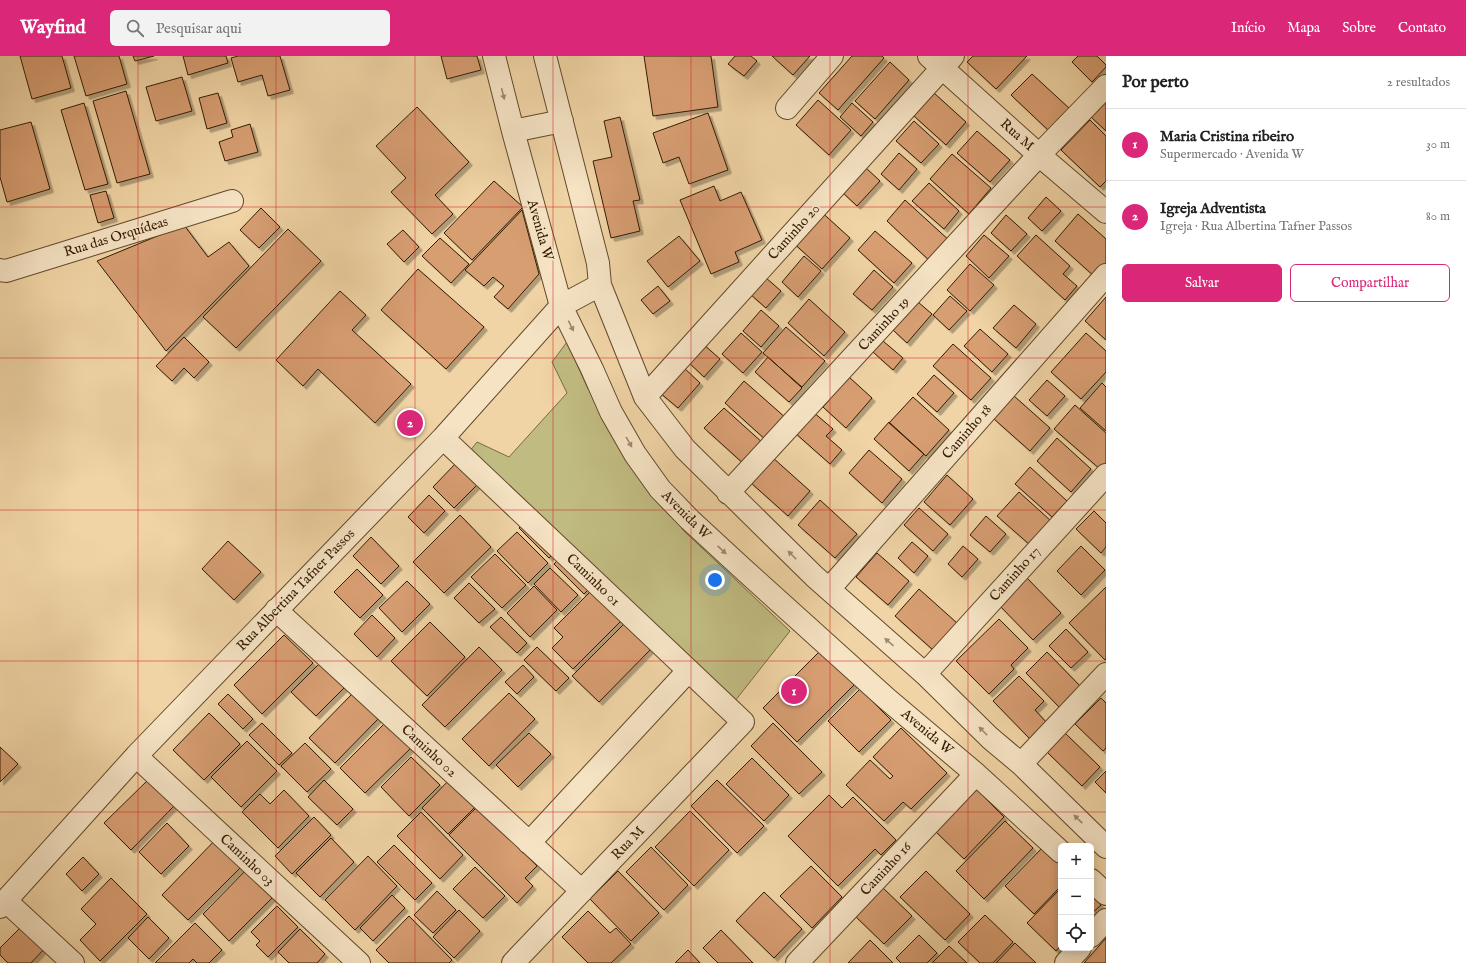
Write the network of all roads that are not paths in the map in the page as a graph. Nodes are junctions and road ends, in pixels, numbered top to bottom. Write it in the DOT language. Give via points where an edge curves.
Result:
graph roads {
  1 [pos="494,56"];
  2 [pos="545,56"];
  3 [pos="832,56"];
  4 [pos="942,60"];
  5 [pos="1106,86"];
  6 [pos="787,108"];
  7 [pos="562,121"];
  8 [pos="513,131"];
  9 [pos="1039,155"];
  10 [pos="232,200"];
  11 [pos="1106,212"];
  12 [pos="0,270"];
  13 [pos="1106,275"];
  14 [pos="600,285"];
  15 [pos="561,306"];
  16 [pos="645,397"];
  17 [pos="443,438"];
  18 [pos="1106,475"];
  19 [pos="728,493"];
  20 [pos="829,589"];
  21 [pos="276,610"];
  22 [pos="688,671"];
  23 [pos="925,674"];
  24 [pos="1106,674"];
  25 [pos="742,722"];
  26 [pos="136,756"];
  27 [pos="1021,764"];
  28 [pos="976,774"];
  29 [pos="530,843"];
  30 [pos="1106,847"];
  31 [pos="1058,849"];
  32 [pos="1094,883"];
  33 [pos="582,891"];
  34 [pos="1106,894"];
  35 [pos="3,904"];
  36 [pos="1106,920"];
  37 [pos="1094,933"];
  38 [pos="1077,951"];
  39 [pos="73,963"];
  40 [pos="359,963"];
  41 [pos="513,963"];
  42 [pos="797,963"];
  43 [pos="1066,963"];
  1 -- 8 [label="street, Avenida W, one-way"];
  2 -- 7 [label="street"];
  3 -- 6 [label="street"];
  4 -- 9 [label="street, Rua M"];
  4 -- 16 [label="street, Caminho 20"];
  5 -- 9 [label="street, Caminho 19"];
  7 -- 8 [label="street"];
  7 -- 14 [label="street" via="598,263"];
  8 -- 15 [label="street, Avenida W"];
  9 -- 11 [label="street, Rua M"];
  9 -- 19 [label="street, Caminho 19"];
  10 -- 12 [label="street, Rua das Orquídeas" via="6,271"];
  13 -- 20 [label="street, Caminho 18"];
  14 -- 15 [label="street, Rua Albertina Tafner Passos"];
  14 -- 16 [label="street"];
  15 -- 17 [label="street, Rua Albertina Tafner Passos"];
  15 -- 28 [label="street, Avenida W, one-way" via="611,412 635,454 660,489 690,520 887,699"];
  16 -- 19 [label="street" via="685,449"];
  17 -- 21 [label="street, Rua Albertina Tafner Passos"];
  17 -- 22 [label="street, Caminho 01"];
  18 -- 23 [label="street, Caminho 17"];
  20 -- 19 [label="street, one-way"];
  23 -- 20 [label="street, one-way"];
  21 -- 26 [label="street, Rua Albertina Tafner Passos"];
  21 -- 29 [label="street, Caminho 02"];
  22 -- 25 [label="street, Caminho 01"];
  22 -- 29 [label="street"];
  27 -- 23 [label="street, one-way" via="990,738"];
  24 -- 27 [label="street"];
  25 -- 33 [label="street, Rua M"];
  26 -- 35 [label="street, Rua Albertina Tafner Passos"];
  26 -- 40 [label="street, Caminho 03"];
  30 -- 27 [label="street, one-way"];
  28 -- 31 [label="street, Avenida W"];
  28 -- 42 [label="street, Caminho 16"];
  29 -- 33 [label="street, Caminho 02"];
  32 -- 34 [label="street"];
  33 -- 41 [label="street, Rua M"];
  35 -- 39 [label="street"];
  36 -- 37 [label="street"];
  38 -- 43 [label="street"];
}
